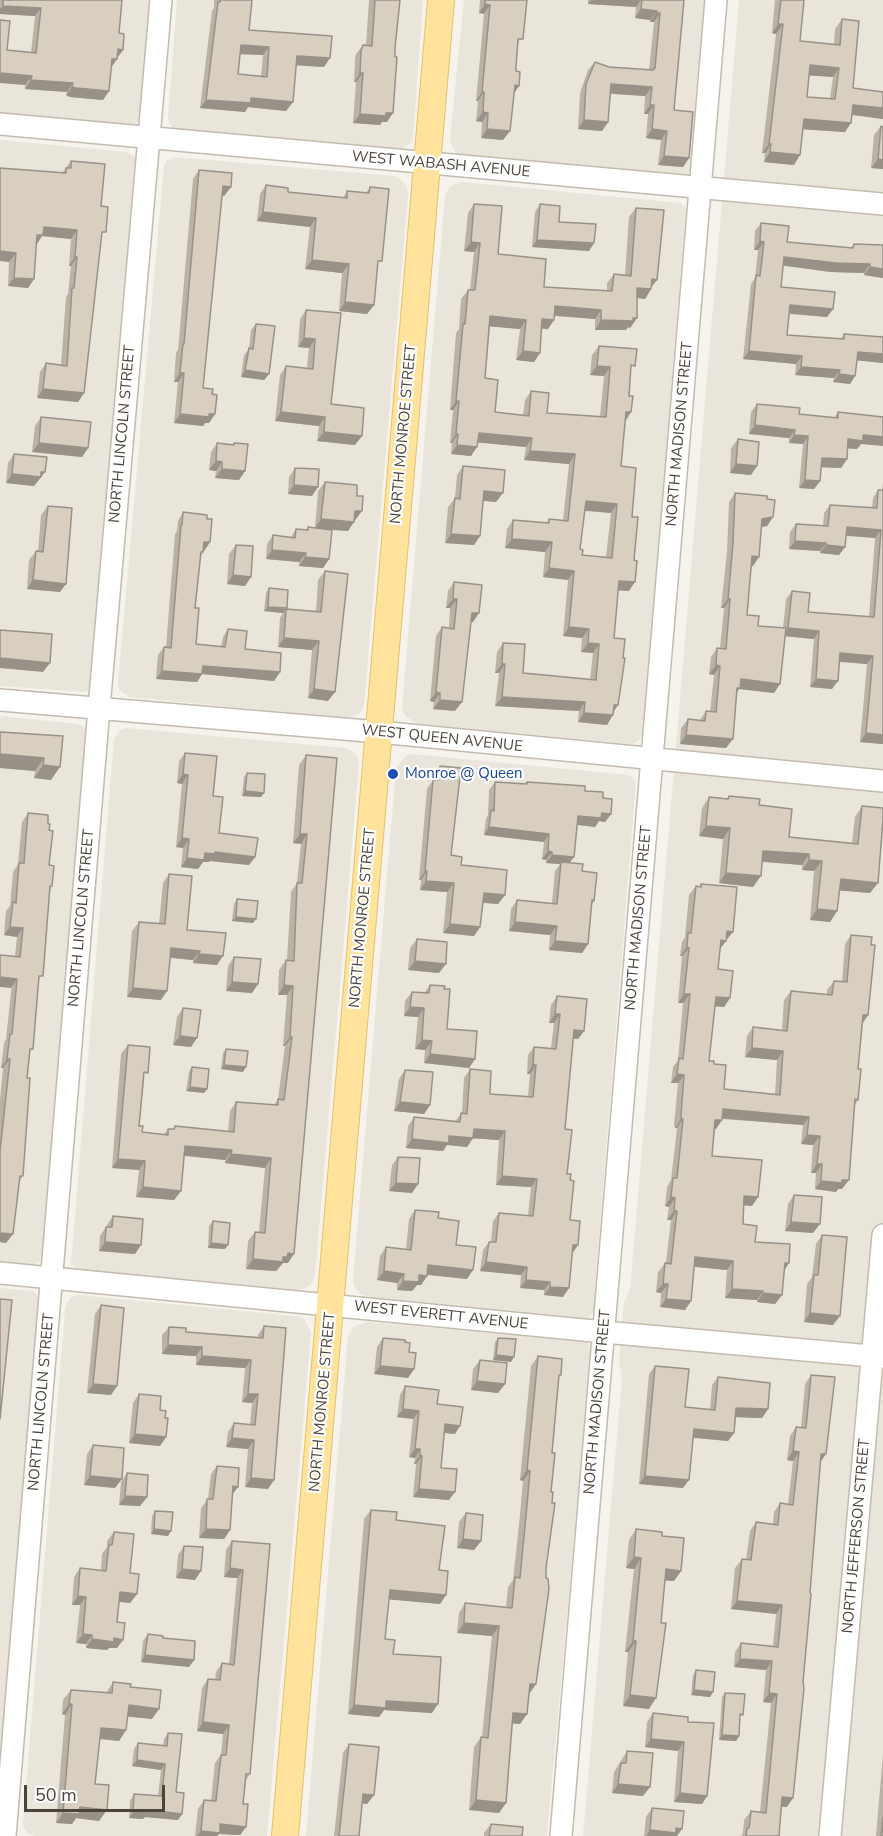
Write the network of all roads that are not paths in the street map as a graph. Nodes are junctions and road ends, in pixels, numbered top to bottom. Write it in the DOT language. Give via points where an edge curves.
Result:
graph roads {
  1 [pos="161,0"];
  2 [pos="441,0"];
  3 [pos="716,0"];
  4 [pos="0,124"];
  5 [pos="148,138"];
  6 [pos="427,164"];
  7 [pos="701,189"];
  8 [pos="883,204"];
  9 [pos="0,700"];
  10 [pos="99,708"];
  11 [pos="379,732"];
  12 [pos="652,760"];
  13 [pos="883,781"];
  14 [pos="883,1235"];
  15 [pos="0,1273"];
  16 [pos="52,1278"];
  17 [pos="331,1305"];
  18 [pos="604,1332"];
  19 [pos="878,1356"];
  20 [pos="5,1836"];
  21 [pos="285,1836"];
  22 [pos="561,1836"];
  23 [pos="830,1836"];
  1 -- 5 [label="street, NORTH LINCOLN STREET"];
  2 -- 6 [label="main road, NORTH MONROE STREET"];
  3 -- 7 [label="street, NORTH MADISON STREET"];
  4 -- 5 [label="street, WEST WABASH AVENUE"];
  5 -- 6 [label="street, WEST WABASH AVENUE"];
  5 -- 10 [label="street, NORTH LINCOLN STREET"];
  6 -- 7 [label="street, WEST WABASH AVENUE"];
  6 -- 11 [label="main road, NORTH MONROE STREET"];
  7 -- 8 [label="street, WEST WABASH AVENUE"];
  7 -- 12 [label="street, NORTH MADISON STREET"];
  9 -- 10 [label="street, WEST QUEEN AVENUE"];
  10 -- 11 [label="street, WEST QUEEN AVENUE"];
  10 -- 16 [label="street, NORTH LINCOLN STREET"];
  11 -- 12 [label="street, WEST QUEEN AVENUE"];
  11 -- 17 [label="main road, NORTH MONROE STREET"];
  12 -- 13 [label="street, WEST QUEEN AVENUE"];
  12 -- 18 [label="street, NORTH MADISON STREET"];
  14 -- 19 [label="street, NORTH JEFFERSON STREET"];
  15 -- 16 [label="street, WEST EVERETT AVENUE"];
  16 -- 17 [label="street, WEST EVERETT AVENUE"];
  16 -- 20 [label="street, NORTH LINCOLN STREET"];
  17 -- 18 [label="street, WEST EVERETT AVENUE"];
  17 -- 21 [label="main road, NORTH MONROE STREET"];
  18 -- 19 [label="street, WEST EVERETT AVENUE"];
  18 -- 22 [label="street, NORTH MADISON STREET"];
  19 -- 23 [label="street, NORTH JEFFERSON STREET"];
}
